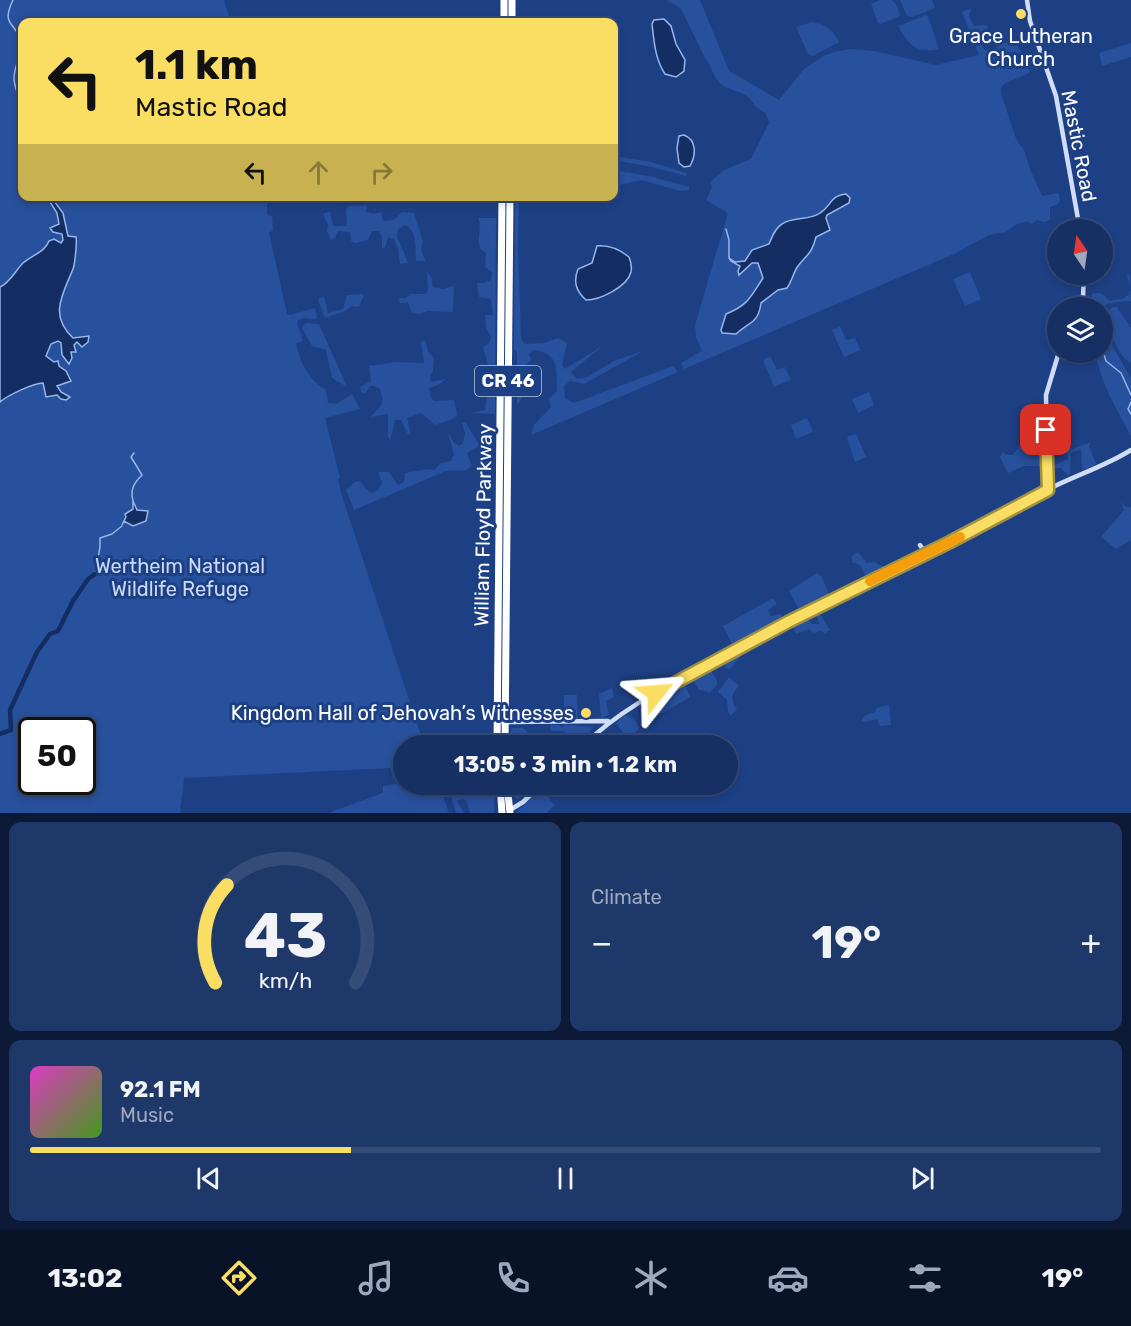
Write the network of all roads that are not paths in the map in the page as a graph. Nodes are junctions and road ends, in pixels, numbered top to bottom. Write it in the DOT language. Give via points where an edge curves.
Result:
graph roads {
  1 [pos="504,0"];
  2 [pos="512,0"];
  3 [pos="1027,0"];
  4 [pos="504,18"];
  5 [pos="512,18"];
  6 [pos="502,201"];
  7 [pos="510,201"];
  8 [pos="1078,219"];
  9 [pos="1056,363"];
  10 [pos="1131,450"];
  11 [pos="1048,490"];
  12 [pos="920,545"];
  13 [pos="926,554"];
  14 [pos="614,719"];
  15 [pos="501,722"];
  16 [pos="600,722"];
  17 [pos="596,733"];
  18 [pos="499,735"];
  19 [pos="503,735"];
  20 [pos="501,795"];
  21 [pos="508,795"];
  22 [pos="530,795"];
  23 [pos="510,812"];
  24 [pos="502,813"];
  1 -- 4 [label="highway"];
  2 -- 5 [label="highway"];
  3 -- 8 [label="main road, Mastic Road" via="1030,21 1056,96"];
  6 -- 15 [label="highway, William Floyd Parkway / CR 46"];
  7 -- 15 [label="highway, William Floyd Parkway / CR 46"];
  9 -- 11 [label="main road" via="1046,395"];
  10 -- 11 [label="main road"];
  11 -- 13 [label="main road"];
  12 -- 13 [label="main road"];
  13 -- 14 [label="main road" via="778,627"];
  14 -- 16 [label="main road"];
  14 -- 17 [label="main road"];
  15 -- 16 [label="main road"];
  15 -- 18 [label="highway, William Floyd Parkway / CR 46"];
  15 -- 19 [label="highway, William Floyd Parkway / CR 46"];
  16 -- 17 [label="main road"];
  20 -- 24 [label="highway"];
  21 -- 23 [label="highway"];
  22 -- 23 [label="main road"];
}
